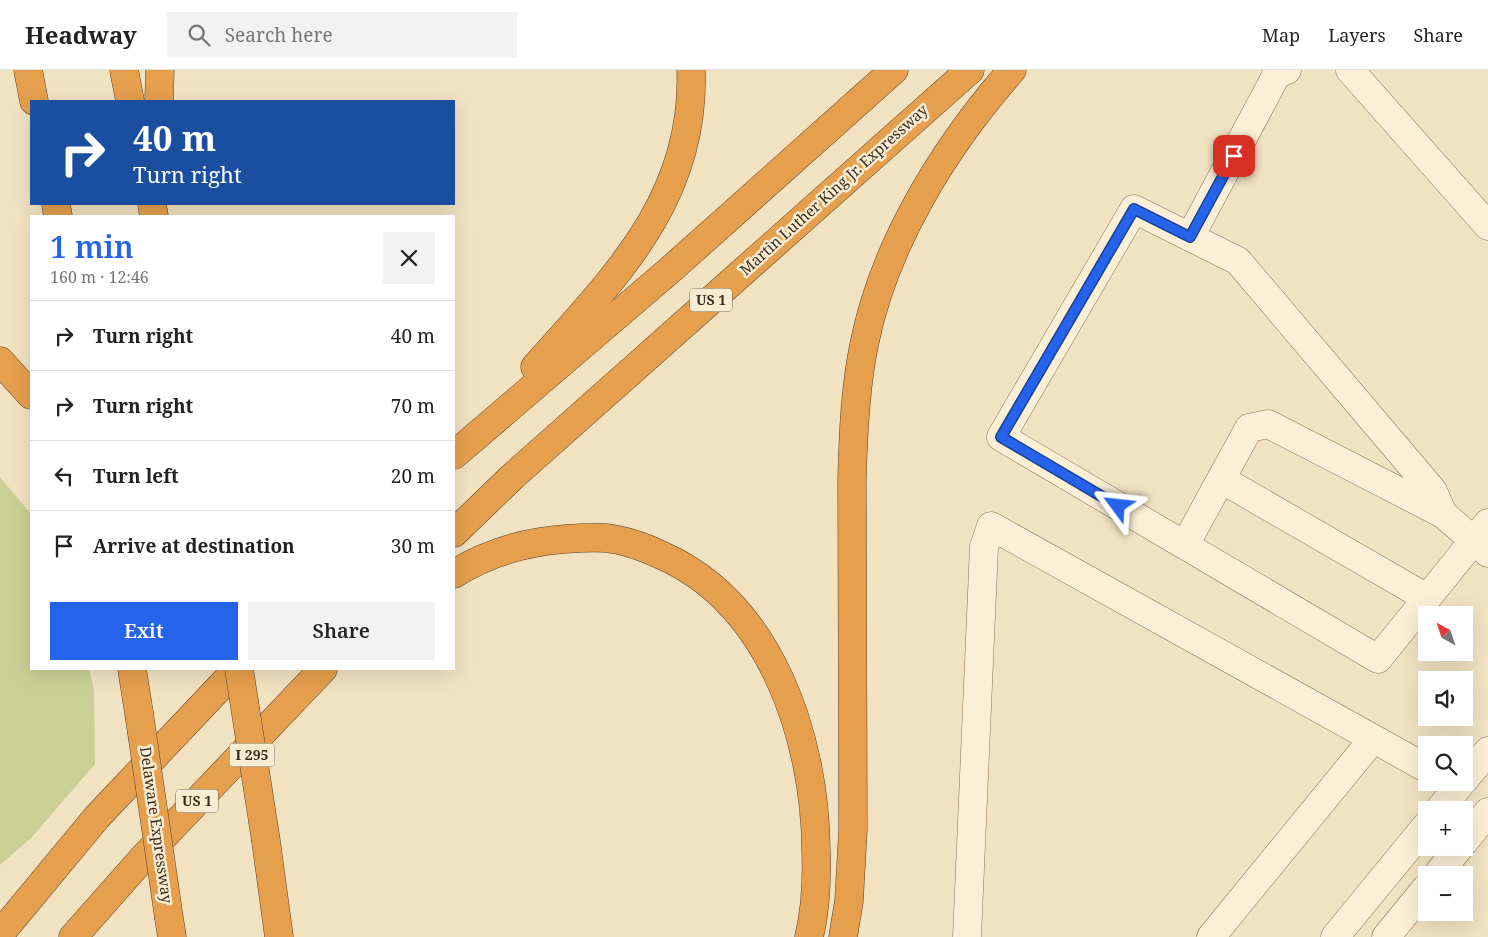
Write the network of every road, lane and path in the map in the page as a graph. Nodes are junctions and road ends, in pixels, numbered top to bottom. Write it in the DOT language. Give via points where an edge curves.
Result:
graph roads {
  1 [pos="28,70"];
  2 [pos="124,70"];
  3 [pos="160,70"];
  4 [pos="691,70"];
  5 [pos="894,70"];
  6 [pos="970,70"];
  7 [pos="1012,70"];
  8 [pos="1287,70"];
  9 [pos="1350,70"];
  10 [pos="34,100"];
  11 [pos="130,100"];
  12 [pos="159,100"];
  13 [pos="1488,226"];
  14 [pos="1190,237"];
  15 [pos="0,361"];
  16 [pos="30,394"];
  17 [pos="458,451"];
  18 [pos="1221,479"];
  19 [pos="1443,514"];
  20 [pos="455,532"];
  21 [pos="1483,539"];
  22 [pos="1185,545"];
  23 [pos="455,574"];
  24 [pos="1427,598"];
  25 [pos="237,670"];
  26 [pos="238,670"];
  27 [pos="323,670"];
  28 [pos="133,675"];
  29 [pos="1373,739"];
  30 [pos="1488,751"];
  31 [pos="1418,764"];
  32 [pos="1473,768"];
  33 [pos="1454,791"];
  34 [pos="1446,801"];
  35 [pos="1488,812"];
  36 [pos="97,817"];
  37 [pos="1473,831"];
  38 [pos="1418,836"];
  39 [pos="1452,856"];
  40 [pos="1444,866"];
  41 [pos="1418,898"];
  42 [pos="0,907"];
  43 [pos="171,927"];
  44 [pos="279,928"];
  45 [pos="0,934"];
  46 [pos="73,937"];
  47 [pos="809,937"];
  48 [pos="844,937"];
  49 [pos="967,937"];
  50 [pos="1211,937"];
  51 [pos="1335,937"];
  52 [pos="1386,937"];
  1 -- 10 [label="highway"];
  2 -- 11 [label="highway"];
  3 -- 12 [label="highway"];
  4 -- 17 [label="highway" via="688,125 682,152 662,205 647,232 604,289"];
  5 -- 17 [label="highway" via="670,270"];
  6 -- 20 [label="highway, Martin Luther King Jr. Expressway / US 1" via="512,477"];
  7 -- 48 [label="highway" via="970,122 919,200 886,272 864,344 853,438 853,829"];
  8 -- 14 [label="street" via="1277,74"];
  9 -- 13 [label="street"];
  14 -- 19 [label="street" via="1238,261 1432,491"];
  14 -- 22 [label="street" via="1134,209 1001,437"];
  15 -- 16 [label="highway"];
  18 -- 19 [label="street" via="1249,428 1268,424"];
  18 -- 22 [label="street"];
  18 -- 24 [label="street"];
  19 -- 21 [label="street"];
  21 -- 24 [label="street"];
  22 -- 24 [label="street" via="1378,659"];
  23 -- 47 [label="highway" via="520,545 548,540 606,538 632,544 675,561 696,573 722,595 764,649 796,722 806,758 816,831 815,899"];
  25 -- 36 [label="highway"];
  26 -- 44 [label="highway, I 295, bridge"];
  27 -- 46 [label="highway, US 1" via="150,851"];
  28 -- 43 [label="highway, Delaware Expressway, bridge"];
  29 -- 31 [label="street"];
  29 -- 49 [label="street" via="991,526 984,547"];
  29 -- 50 [label="street"];
  30 -- 32 [label="street"];
  33 -- 34 [label="street"];
  35 -- 37 [label="street"];
  36 -- 42 [label="highway"];
  36 -- 45 [label="highway"];
  38 -- 51 [label="street"];
  39 -- 40 [label="street"];
  41 -- 52 [label="street"];
}
